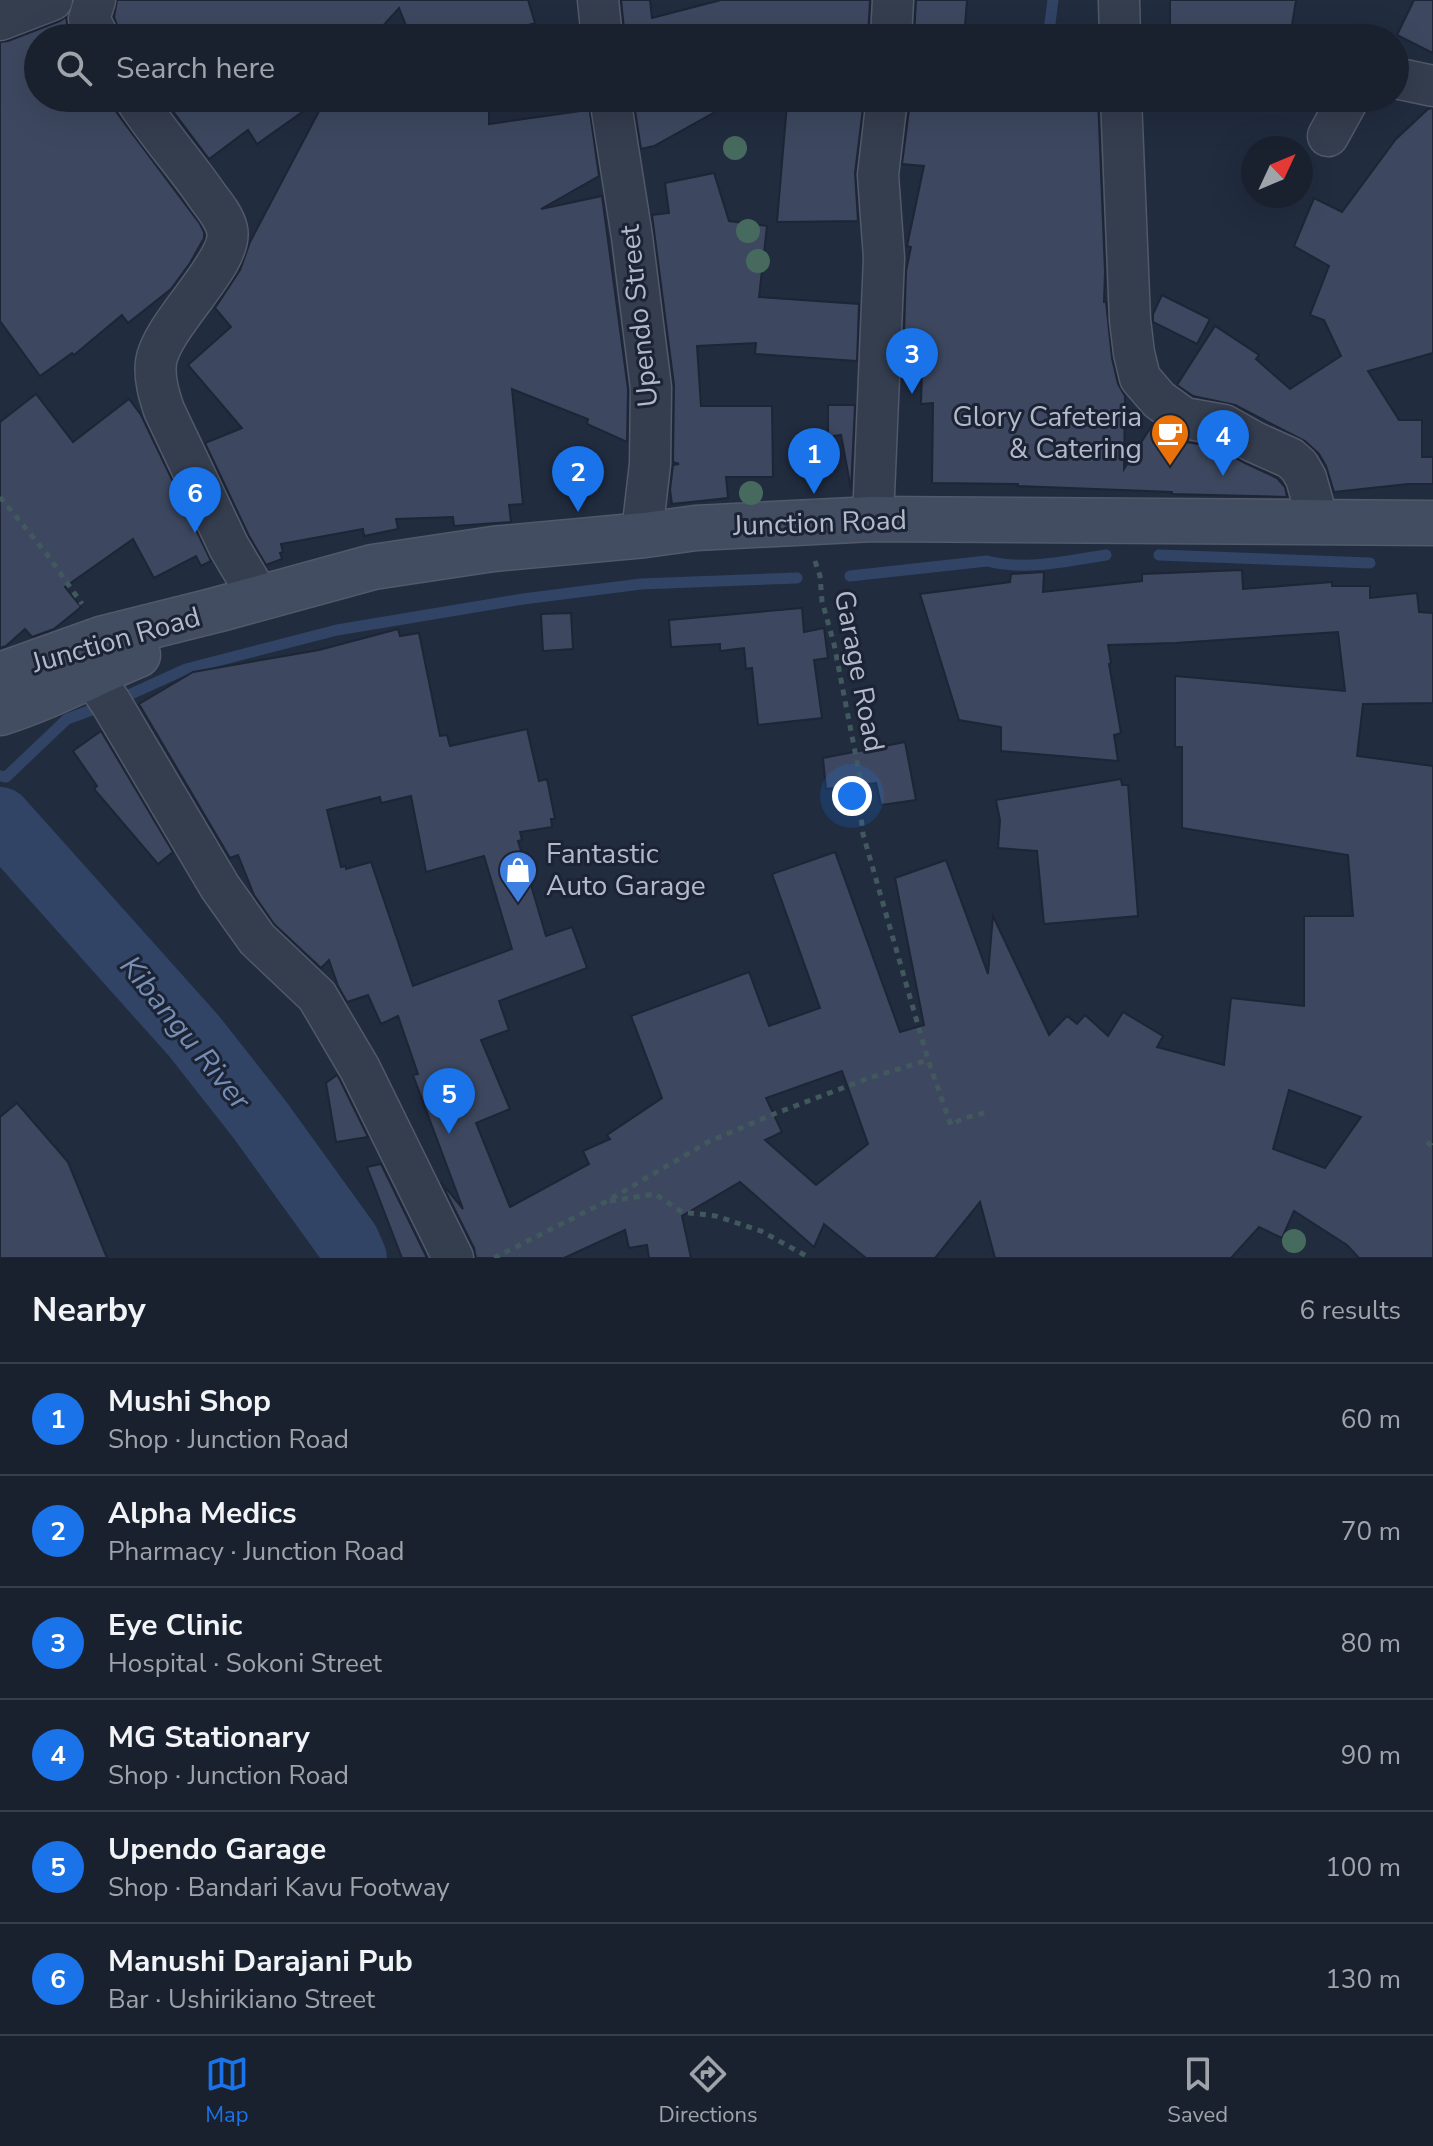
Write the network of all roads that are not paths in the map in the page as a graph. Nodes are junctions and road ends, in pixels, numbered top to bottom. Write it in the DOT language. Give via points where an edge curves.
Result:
graph roads {
  1 [pos="52,0"];
  2 [pos="95,0"];
  3 [pos="598,0"];
  4 [pos="893,0"];
  5 [pos="1119,0"];
  6 [pos="0,20"];
  7 [pos="92,24"];
  8 [pos="601,24"];
  9 [pos="892,24"];
  10 [pos="1120,24"];
  11 [pos="1409,81"];
  12 [pos="1433,86"];
  13 [pos="145,112"];
  14 [pos="612,112"];
  15 [pos="885,112"];
  16 [pos="1122,112"];
  17 [pos="1341,112"];
  18 [pos="1328,136"];
  19 [pos="873,519"];
  20 [pos="1318,521"];
  21 [pos="1433,523"];
  22 [pos="645,535"];
  23 [pos="260,599"];
  24 [pos="98,656"];
  25 [pos="12,690"];
  26 [pos="453,1258"];
  1 -- 6 [label="street"];
  2 -- 7 [label="street"];
  3 -- 8 [label="street"];
  4 -- 9 [label="street"];
  5 -- 10 [label="street"];
  11 -- 12 [label="street"];
  13 -- 23 [label="street" via="228,232 222,255 156,360 157,389 229,547"];
  14 -- 22 [label="street, Upendo Street" via="651,388"];
  15 -- 19 [label="street" via="878,175 884,258"];
  16 -- 20 [label="street" via="1130,320 1140,378 1184,418 1224,425 1290,458 1306,478"];
  17 -- 18 [label="street"];
  19 -- 20 [label="main road, Junction Road"];
  19 -- 22 [label="main road, Junction Road"];
  20 -- 21 [label="main road, Junction Road"];
  22 -- 23 [label="main road, Junction Road" via="373,567"];
  23 -- 24 [label="main road, Junction Road" via="216,610 181,638"];
  24 -- 25 [label="main road, Junction Road"];
  24 -- 26 [label="street" via="111,703 220,887 257,939 317,996 360,1069"];
}
